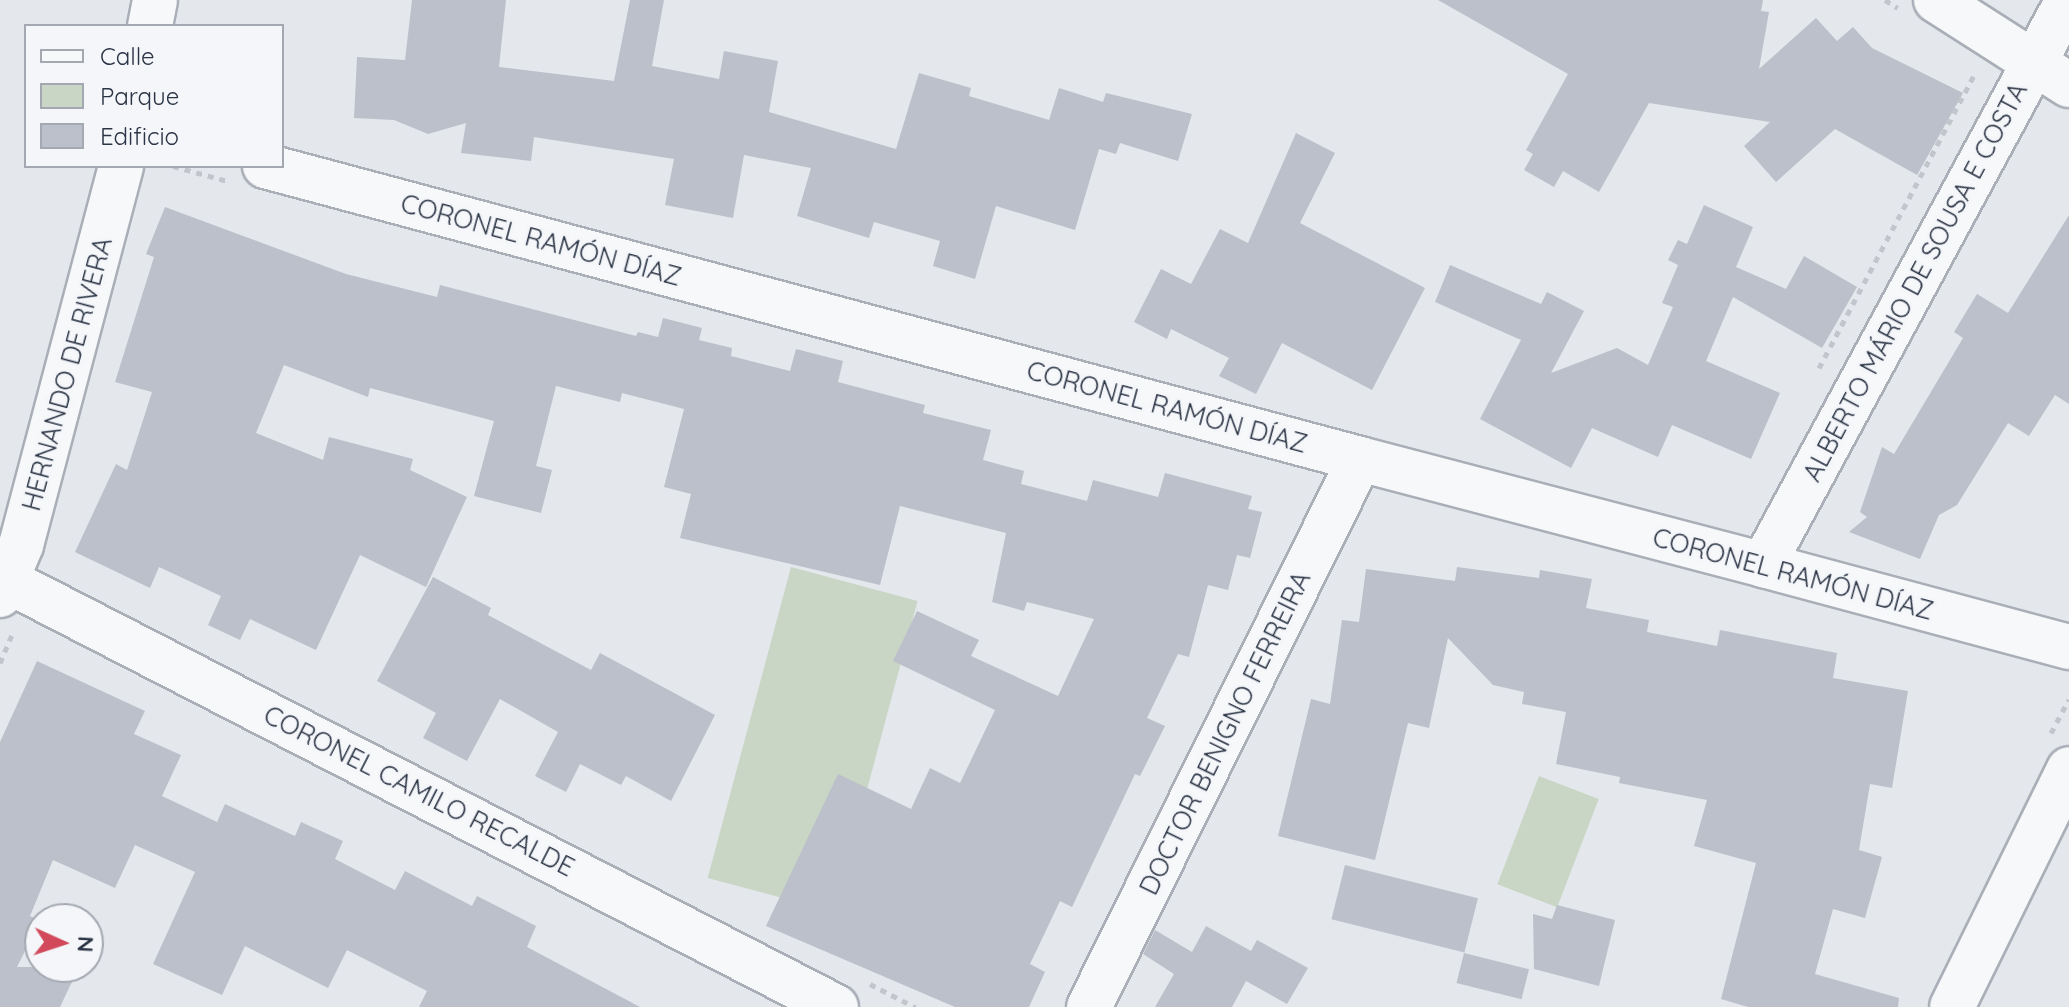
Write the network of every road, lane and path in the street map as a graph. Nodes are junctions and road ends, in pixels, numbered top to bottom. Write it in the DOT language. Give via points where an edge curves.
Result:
graph roads {
  1 [pos="155,0"];
  2 [pos="1936,0"];
  3 [pos="2068,0"];
  4 [pos="150,24"];
  5 [pos="2034,61"];
  6 [pos="1979,66"];
  7 [pos="2069,85"];
  8 [pos="120,168"];
  9 [pos="272,168"];
  10 [pos="1811,383"];
  11 [pos="1360,459"];
  12 [pos="1763,565"];
  13 [pos="8,596"];
  14 [pos="2069,647"];
  15 [pos="0,663"];
  16 [pos="2069,769"];
  17 [pos="836,1007"];
  18 [pos="1089,1007"];
  19 [pos="1952,1007"];
  1 -- 4 [label="street"];
  2 -- 5 [label="street"];
  3 -- 5 [label="street, ALBERTO MÁRIO DE SOUSA E COSTA"];
  5 -- 7 [label="street"];
  5 -- 12 [label="street, ALBERTO MÁRIO DE SOUSA E COSTA"];
  6 -- 10 [label="path, ALBERTO MÁRIO DE SOUSA E COSTA"];
  8 -- 13 [label="street, HERNANDO DE RIVERA"];
  9 -- 11 [label="street, CORONEL RAMÓN DÍAZ"];
  11 -- 12 [label="street, CORONEL RAMÓN DÍAZ"];
  11 -- 18 [label="street, DOCTOR BENIGNO FERREIRA"];
  12 -- 14 [label="street, CORONEL RAMÓN DÍAZ"];
  13 -- 15 [label="path" via="13,634"];
  13 -- 17 [label="street, CORONEL CAMILO RECALDE"];
  16 -- 19 [label="street"];
}
